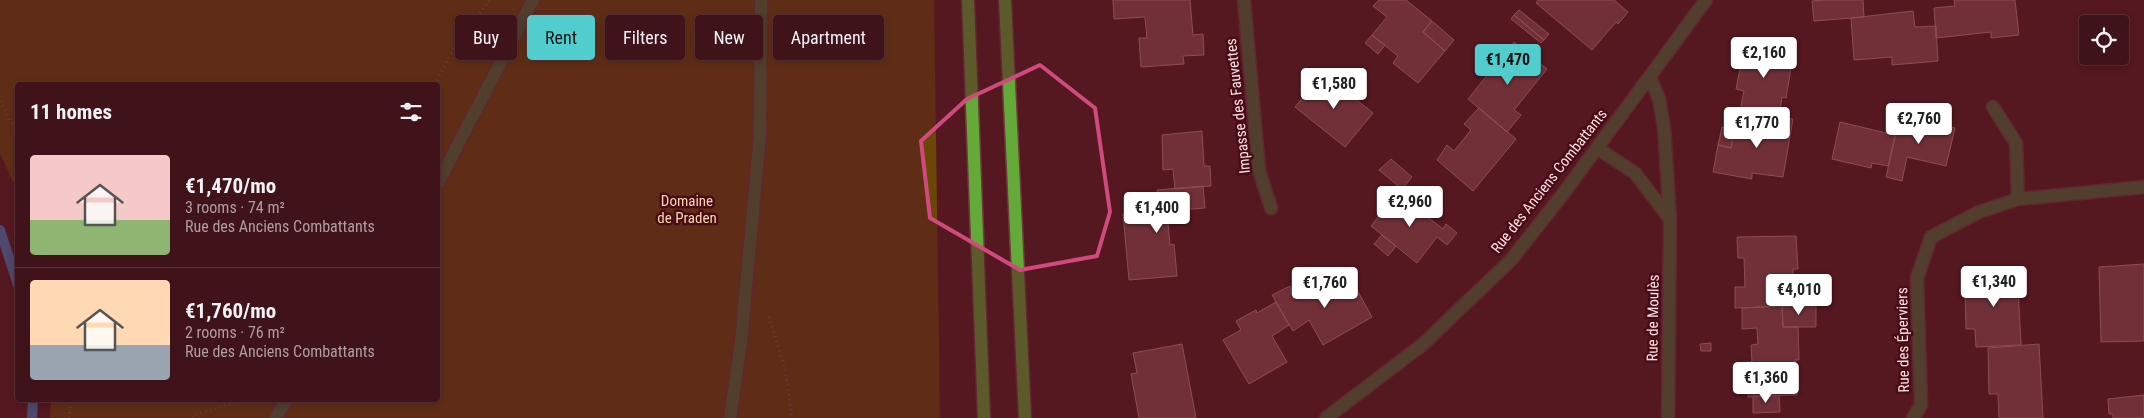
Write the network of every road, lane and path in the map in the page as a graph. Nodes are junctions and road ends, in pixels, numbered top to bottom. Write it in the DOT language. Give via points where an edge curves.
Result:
graph roads {
  1 [pos="490,0"];
  2 [pos="533,0"];
  3 [pos="761,0"];
  4 [pos="968,0"];
  5 [pos="1005,0"];
  6 [pos="1244,0"];
  7 [pos="1699,3"];
  8 [pos="1650,77"];
  9 [pos="436,82"];
  10 [pos="0,101"];
  11 [pos="1993,107"];
  12 [pos="15,128"];
  13 [pos="1598,148"];
  14 [pos="440,179"];
  15 [pos="2144,187"];
  16 [pos="2018,199"];
  17 [pos="1271,208"];
  18 [pos="1670,219"];
  19 [pos="71,402"];
  20 [pos="236,402"];
  21 [pos="285,402"];
  22 [pos="1026,404"];
  23 [pos="69,418"];
  24 [pos="193,418"];
  25 [pos="276,418"];
  26 [pos="730,418"];
  27 [pos="984,418"];
  28 [pos="1026,418"];
  29 [pos="1030,418"];
  30 [pos="1326,418"];
  31 [pos="1668,418"];
  32 [pos="1914,418"];
  1 -- 9 [label="path" via="454,47"];
  2 -- 14 [label="street"];
  3 -- 26 [label="street" via="760,134 741,342"];
  4 -- 27 [label="main road"];
  5 -- 22 [label="main road"];
  6 -- 17 [label="street, Impasse des Fauvettes" via="1259,170"];
  7 -- 8 [label="street, Rue des Anciens Combattants"];
  8 -- 13 [label="street, Rue des Anciens Combattants"];
  8 -- 18 [label="street, Rue de Moulès" via="1660,99 1664,127"];
  10 -- 12 [label="path"];
  11 -- 16 [label="street" via="2016,143"];
  13 -- 18 [label="street" via="1635,173"];
  13 -- 30 [label="street, Rue des Anciens Combattants" via="1511,260 1422,345"];
  15 -- 16 [label="street, Rue des Éperviers"];
  16 -- 32 [label="street, Rue des Éperviers" via="1979,212 1931,237 1918,278 1921,406"];
  18 -- 31 [label="street, Rue de Moulès"];
  19 -- 23 [label="path"];
  20 -- 24 [label="path"];
  21 -- 25 [label="street"];
  22 -- 28 [label="main road"];
  22 -- 29 [label="street"];
}
